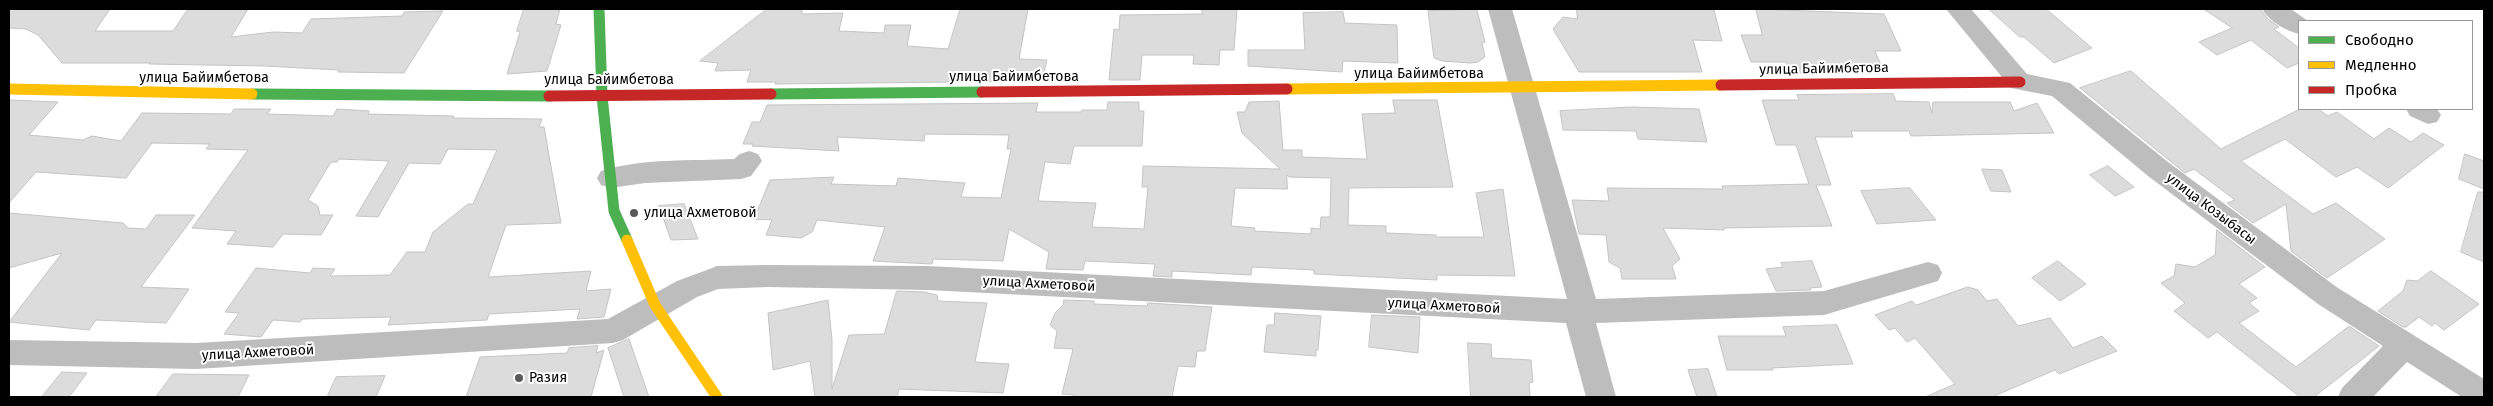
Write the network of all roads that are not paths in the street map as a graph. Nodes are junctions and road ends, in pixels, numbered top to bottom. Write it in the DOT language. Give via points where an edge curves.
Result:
graph roads {
  1 [pos="599,9"];
  2 [pos="1500,9"];
  3 [pos="1958,9"];
  4 [pos="2274,9"];
  5 [pos="2298,25"];
  6 [pos="2020,82"];
  7 [pos="1522,88"];
  8 [pos="9,89"];
  9 [pos="602,96"];
  10 [pos="749,161"];
  11 [pos="611,178"];
  12 [pos="1928,273"];
  13 [pos="655,306"];
  14 [pos="1581,312"];
  15 [pos="2404,345"];
  16 [pos="9,353"];
  17 [pos="2484,395"];
  18 [pos="717,397"];
  19 [pos="1601,397"];
  20 [pos="2353,397"];
  1 -- 9 [label="street"];
  2 -- 7 [label="street"];
  3 -- 6 [label="street"];
  4 -- 5 [label="street"];
  6 -- 7 [label="street, улица Байимбетова"];
  6 -- 15 [label="street, улица Козыбасы" via="2061,89 2189,192 2328,296"];
  7 -- 9 [label="street, улица Байимбетова"];
  7 -- 14 [label="street"];
  8 -- 9 [label="street, улица Байимбетова"];
  9 -- 11 [label="street"];
  10 -- 11 [label="street" via="740,169 645,173"];
  11 -- 13 [label="street" via="614,211"];
  12 -- 14 [label="street, улица Ахметовой" via="1824,303"];
  13 -- 14 [label="street, улица Ахметовой" via="717,278 768,276 928,278"];
  13 -- 16 [label="street, улица Ахметовой" via="613,331 196,356"];
  13 -- 18 [label="street"];
  14 -- 19 [label="street"];
  15 -- 17 [label="street, улица Козыбасы"];
  15 -- 20 [label="street"];
}
